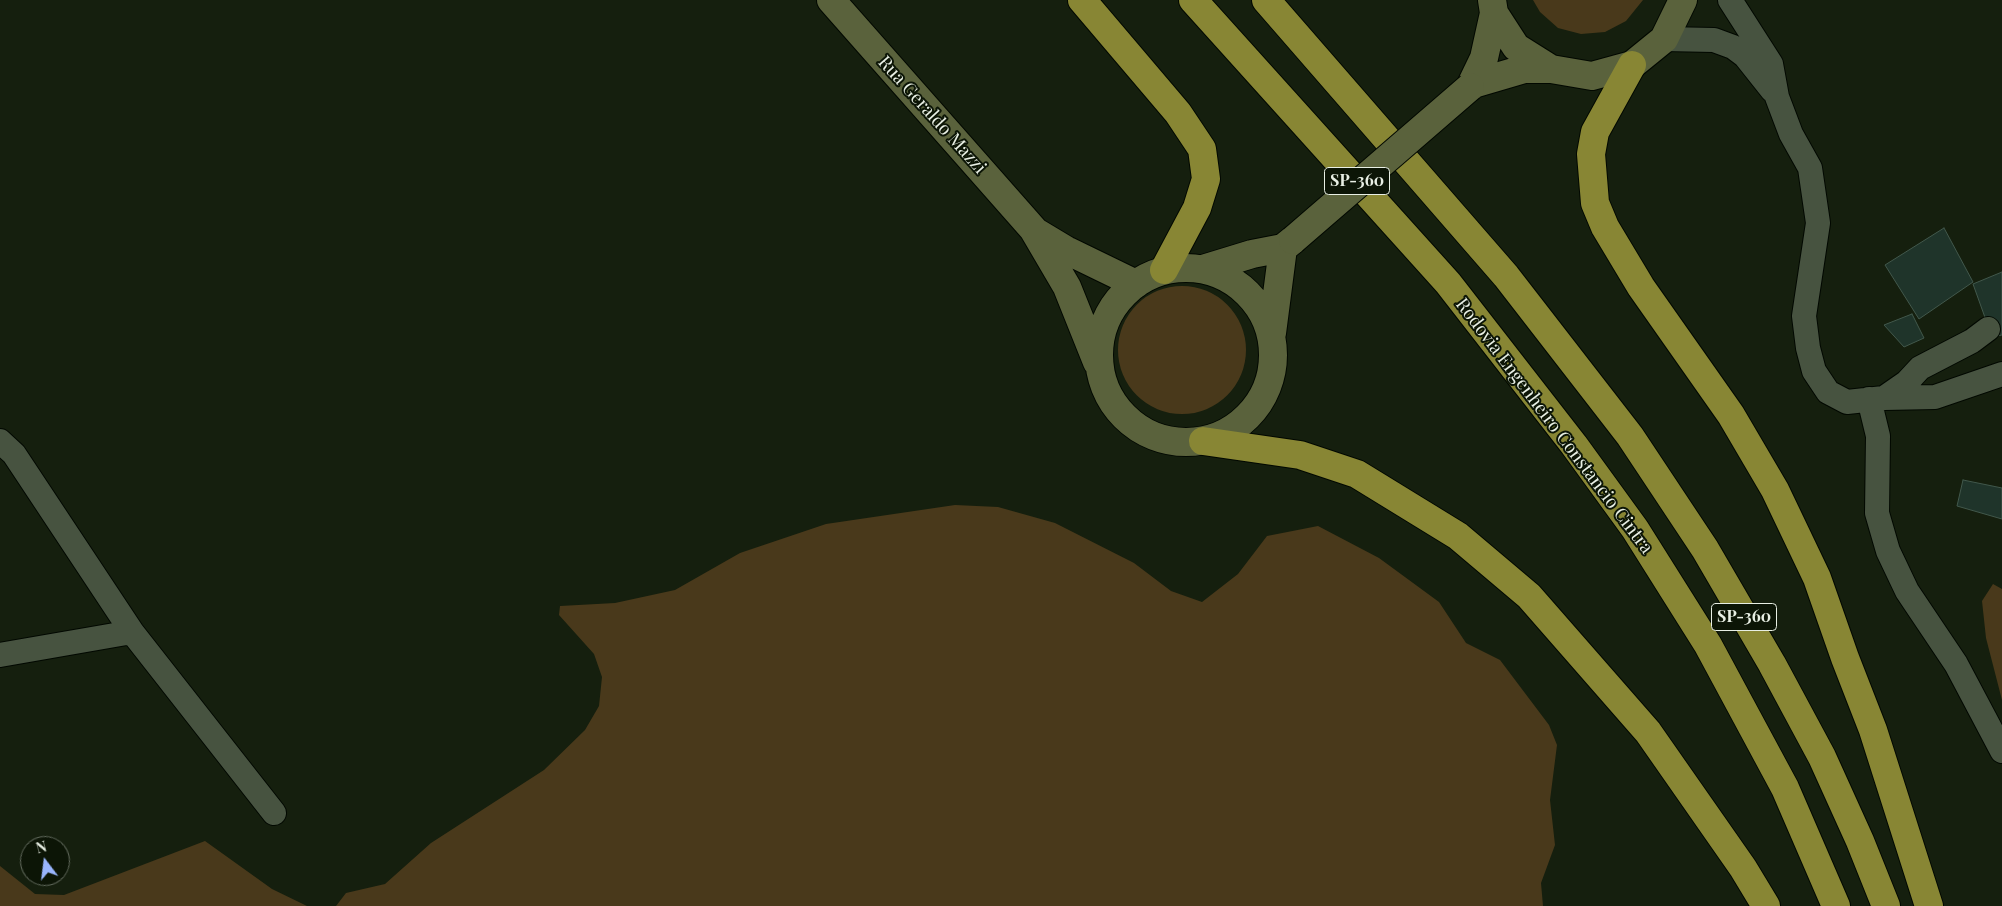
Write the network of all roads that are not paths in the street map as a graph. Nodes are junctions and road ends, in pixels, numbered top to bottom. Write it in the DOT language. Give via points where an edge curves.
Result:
graph roads {
  1 [pos="831,0"];
  2 [pos="1082,0"];
  3 [pos="1193,0"];
  4 [pos="1266,0"];
  5 [pos="1683,0"];
  6 [pos="1730,0"];
  7 [pos="1493,7"];
  8 [pos="1664,39"];
  9 [pos="1632,65"];
  10 [pos="1551,69"];
  11 [pos="1472,86"];
  12 [pos="1777,97"];
  13 [pos="1033,230"];
  14 [pos="1288,244"];
  15 [pos="1204,269"];
  16 [pos="1164,270"];
  17 [pos="1136,284"];
  18 [pos="1988,329"];
  19 [pos="1272,333"];
  20 [pos="1099,368"];
  21 [pos="2002,374"];
  22 [pos="1876,399"];
  23 [pos="0,441"];
  24 [pos="1203,441"];
  25 [pos="132,632"];
  26 [pos="0,655"];
  27 [pos="2002,751"];
  28 [pos="274,813"];
  29 [pos="1766,906"];
  30 [pos="1836,906"];
  31 [pos="1886,906"];
  32 [pos="1929,906"];
  1 -- 13 [label="street, Rua Geraldo Mazzi"];
  2 -- 16 [label="highway" via="1178,112 1202,149 1206,180 1197,208"];
  3 -- 30 [label="highway, Rodovia Engenheiro Constancio Cintra / SP-360" via="1448,283 1574,445 1635,530 1708,645 1785,788"];
  4 -- 31 [label="highway, SP-360" via="1506,276 1630,436 1704,549 1772,664 1822,757"];
  5 -- 8 [label="street"];
  6 -- 12 [label="street" via="1771,64"];
  7 -- 10 [label="street" via="1516,48"];
  7 -- 11 [label="street" via="1489,40"];
  8 -- 9 [label="street"];
  8 -- 12 [label="street" via="1714,40 1733,47 1745,56"];
  9 -- 10 [label="street" via="1592,76"];
  9 -- 32 [label="highway" via="1595,132 1591,154 1595,203 1605,227 1640,287 1730,415 1775,490 1817,578 1873,730"];
  10 -- 11 [label="street" via="1514,71"];
  11 -- 14 [label="street, bridge"];
  12 -- 22 [label="street" via="1791,134 1810,168 1818,223 1804,316 1814,371 1828,392 1847,402"];
  13 -- 17 [label="street"];
  13 -- 20 [label="street" via="1067,287"];
  14 -- 15 [label="street"];
  14 -- 19 [label="street"];
  15 -- 16 [label="street"];
  15 -- 19 [label="street" via="1234,281 1258,303"];
  16 -- 17 [label="street"];
  17 -- 20 [label="street" via="1113,307 1100,336"];
  18 -- 22 [label="street" via="1920,368 1907,382"];
  19 -- 24 [label="street" via="1273,369 1260,402 1236,427"];
  20 -- 24 [label="street" via="1111,401 1135,426 1168,441"];
  21 -- 22 [label="street" via="1936,397"];
  22 -- 27 [label="street" via="1877,513 1888,552 1907,591 1956,664"];
  23 -- 25 [label="street" via="14,454"];
  24 -- 29 [label="highway" via="1300,454 1357,474 1458,536 1529,596 1648,732 1744,868"];
  25 -- 26 [label="street"];
  25 -- 28 [label="street"];
}
